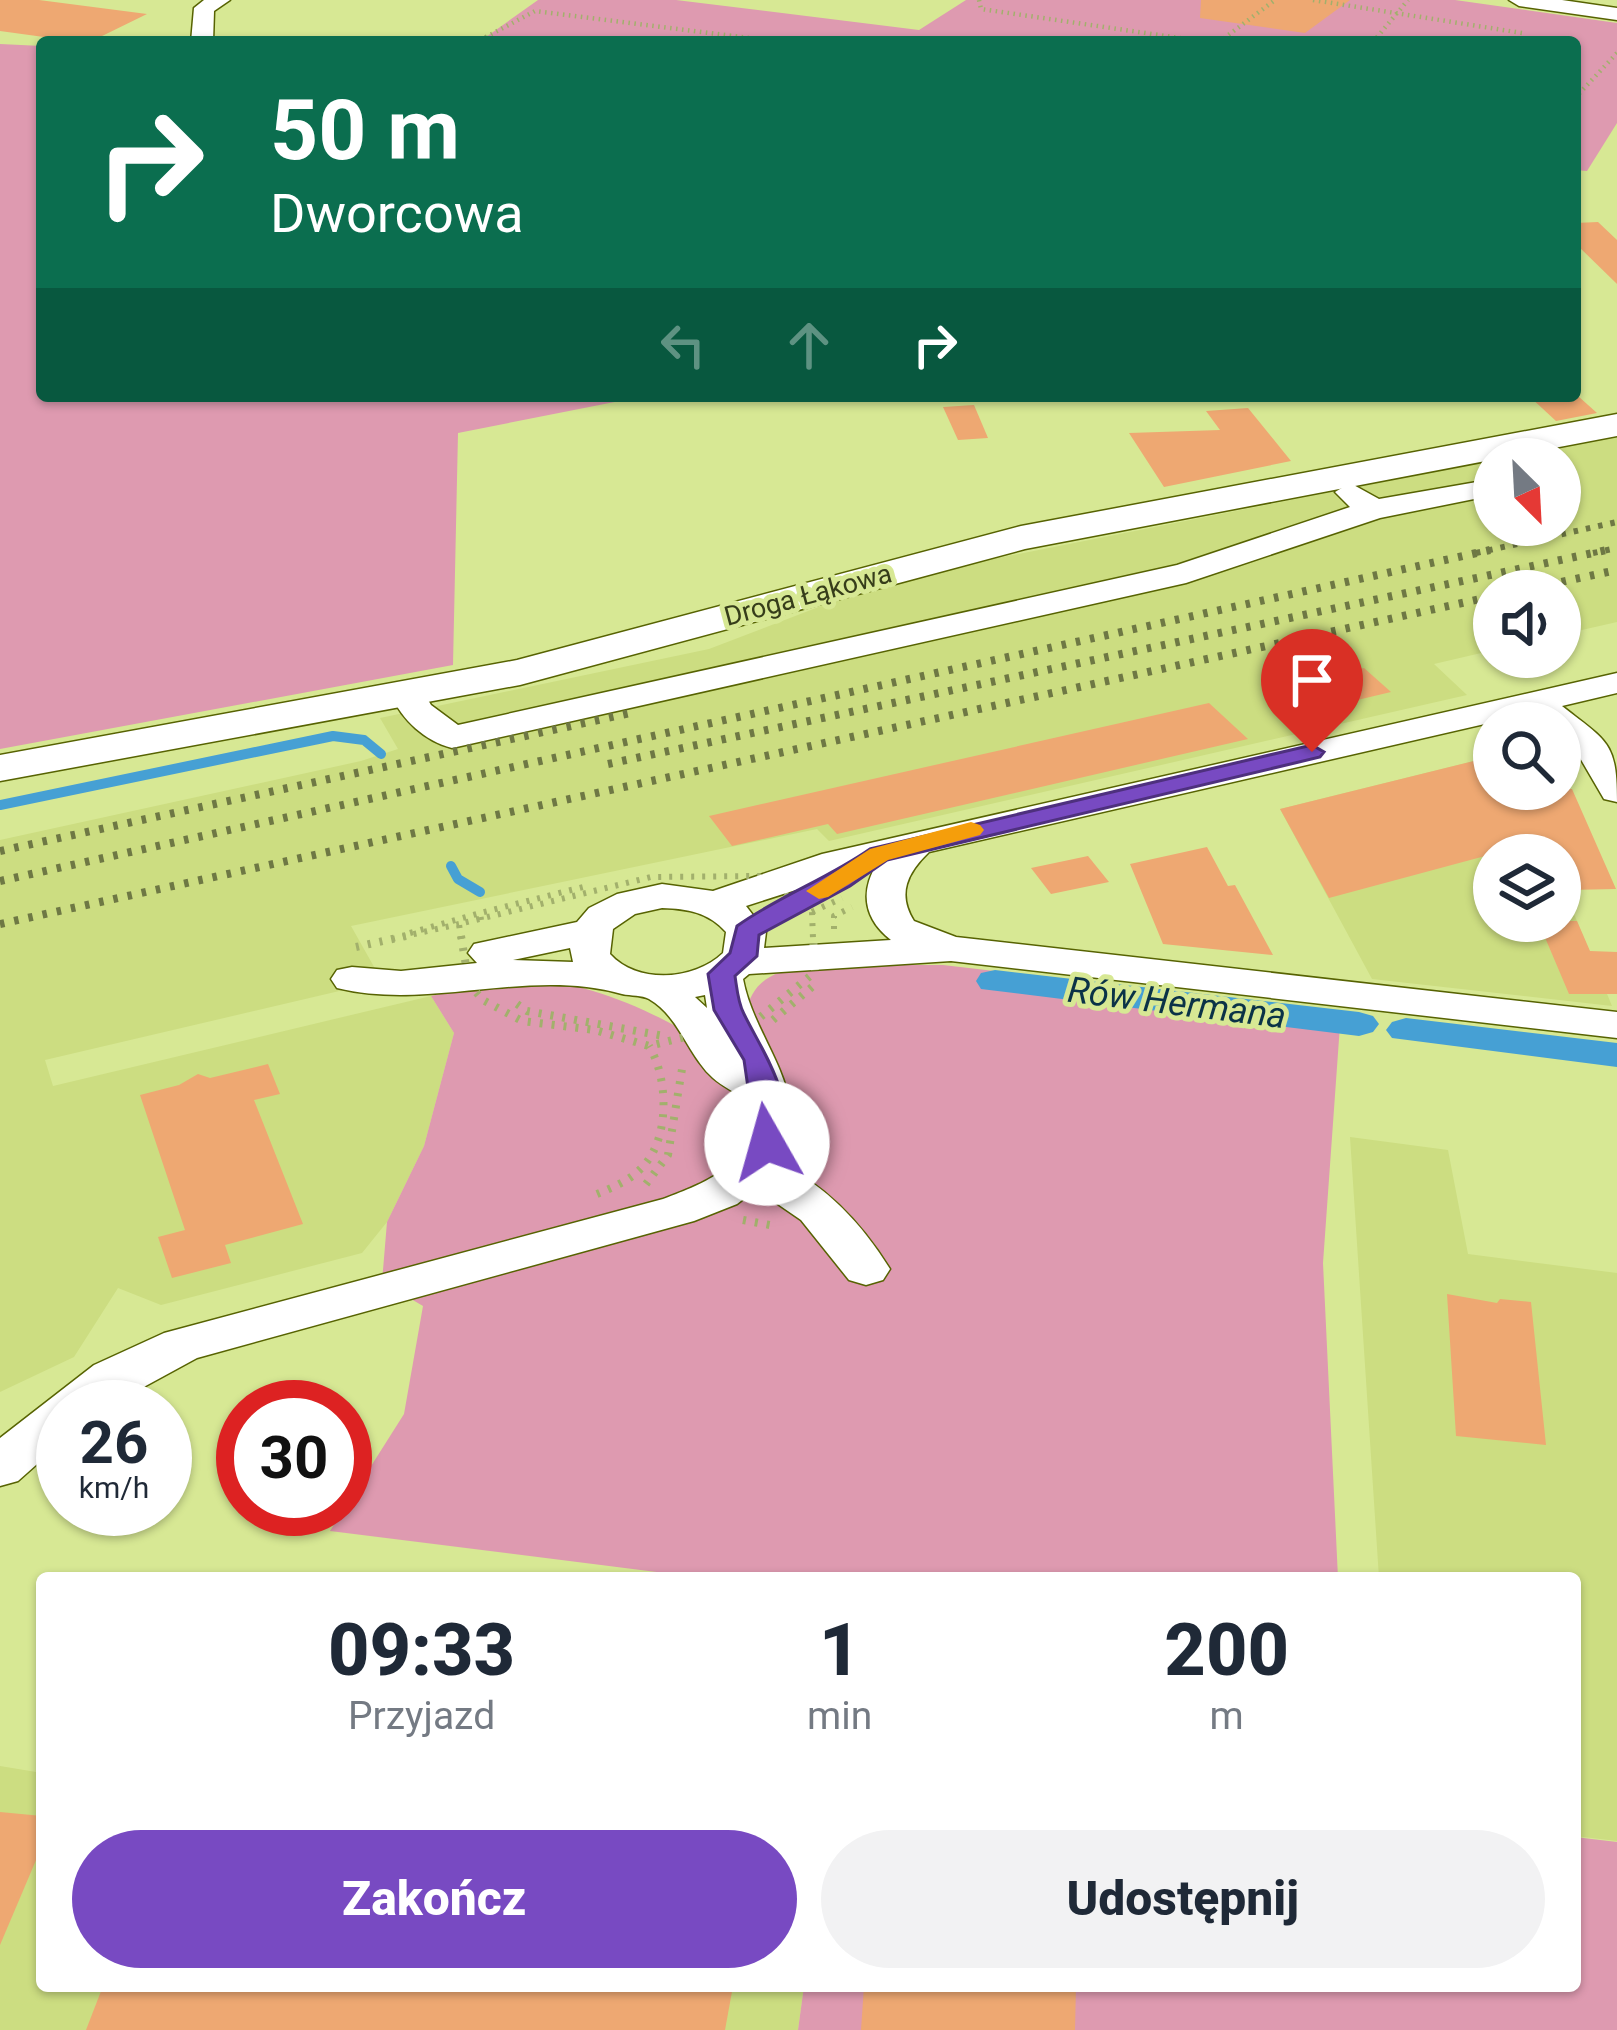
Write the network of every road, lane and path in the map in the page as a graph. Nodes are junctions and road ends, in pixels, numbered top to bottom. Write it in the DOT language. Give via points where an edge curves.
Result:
graph roads {
  1 [pos="220,0"];
  2 [pos="979,0"];
  3 [pos="1275,0"];
  4 [pos="1313,0"];
  5 [pos="1408,0"];
  6 [pos="1531,1"];
  7 [pos="1397,13"];
  8 [pos="1617,14"];
  9 [pos="1522,33"];
  10 [pos="202,36"];
  11 [pos="488,36"];
  12 [pos="733,36"];
  13 [pos="1166,36"];
  14 [pos="1227,36"];
  15 [pos="1378,36"];
  16 [pos="1617,53"];
  17 [pos="1581,92"];
  18 [pos="1617,424"];
  19 [pos="1334,478"];
  20 [pos="1473,491"];
  21 [pos="1373,510"];
  22 [pos="1617,683"];
  23 [pos="409,695"];
  24 [pos="1535,702"];
  25 [pos="1473,716"];
  26 [pos="1581,739"];
  27 [pos="0,768"];
  28 [pos="1617,791"];
  29 [pos="897,849"];
  30 [pos="715,904"];
  31 [pos="480,913"];
  32 [pos="459,924"];
  33 [pos="592,931"];
  34 [pos="414,934"];
  35 [pos="934,944"];
  36 [pos="353,948"];
  37 [pos="735,956"];
  38 [pos="610,975"];
  39 [pos="662,988"];
  40 [pos="1617,1025"];
  41 [pos="649,1046"];
  42 [pos="761,1090"];
  43 [pos="753,1169"];
  44 [pos="580,1201"];
  45 [pos="723,1221"];
  46 [pos="795,1234"];
  47 [pos="866,1269"];
  48 [pos="109,1380"];
  49 [pos="36,1436"];
  50 [pos="0,1467"];
  1 -- 10 [label="street" via="203,8"];
  2 -- 13 [label="path" via="981,9"];
  3 -- 14 [label="path"];
  4 -- 7 [label="path"];
  5 -- 7 [label="path"];
  6 -- 8 [label="street"];
  7 -- 9 [label="path"];
  7 -- 15 [label="path"];
  11 -- 12 [label="path" via="535,11"];
  16 -- 17 [label="path"];
  18 -- 19 [label="main road, Droga Łąkowa"];
  19 -- 21 [label="street"];
  19 -- 23 [label="main road, Droga Łąkowa" via="1021,538"];
  20 -- 21 [label="street"];
  21 -- 23 [label="street" via="1186,573 452,737 416,711"];
  22 -- 24 [label="street"];
  23 -- 27 [label="main road, Droga Łąkowa"];
  25 -- 29 [label="street"];
  26 -- 28 [label="street"];
  29 -- 30 [label="street"];
  29 -- 35 [label="street" via="885,878 892,920"];
  29 -- 37 [label="street" via="770,914"];
  30 -- 33 [label="street" via="635,900"];
  30 -- 37 [label="street" via="733,913"];
  31 -- 34 [label="path"];
  32 -- 34 [label="path"];
  33 -- 38 [label="street" via="589,954"];
  33 -- 38 [label="street" via="352,979"];
  34 -- 36 [label="path"];
  35 -- 37 [label="street"];
  35 -- 40 [label="street"];
  37 -- 39 [label="street" via="688,987"];
  37 -- 42 [label="street" via="728,1010 758,1060"];
  38 -- 39 [label="street"];
  39 -- 42 [label="street" via="726,1067"];
  41 -- 44 [label="path" via="665,1076 652,1154 629,1181"];
  42 -- 43 [label="street" via="767,1143"];
  43 -- 47 [label="street" via="818,1207"];
  43 -- 48 [label="street" via="721,1193 648,1203 181,1345"];
  45 -- 46 [label="path"];
  49 -- 50 [label="street"];
}
